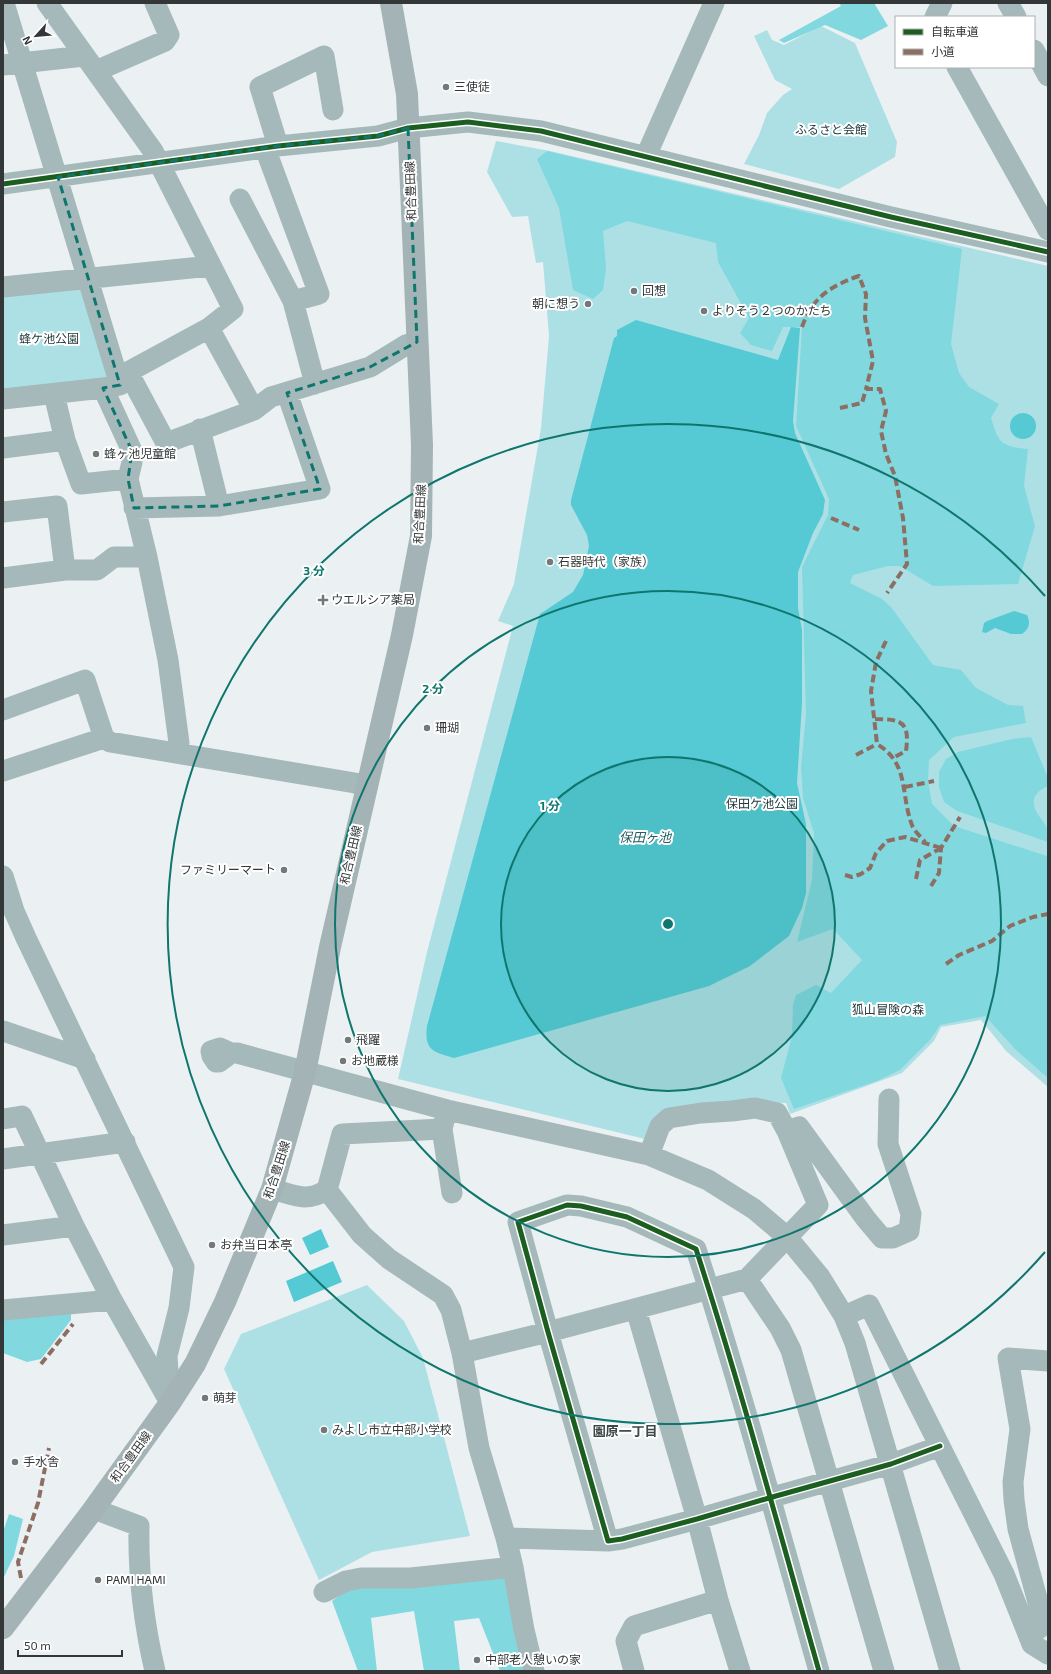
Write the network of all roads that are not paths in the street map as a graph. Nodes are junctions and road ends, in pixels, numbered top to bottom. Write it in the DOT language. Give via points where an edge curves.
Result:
graph roads {
  1 [pos="4,3"];
  2 [pos="47,3"];
  3 [pos="155,3"];
  4 [pos="391,3"];
  5 [pos="714,3"];
  6 [pos="942,3"];
  7 [pos="1008,3"];
  8 [pos="936,16"];
  9 [pos="1015,16"];
  10 [pos="1035,52"];
  11 [pos="13,64"];
  12 [pos="90,64"];
  13 [pos="958,68"];
  14 [pos="1048,76"];
  15 [pos="333,110"];
  16 [pos="408,128"];
  17 [pos="272,147"];
  18 [pos="646,156"];
  19 [pos="159,163"];
  20 [pos="58,177"];
  21 [pos="3,184"];
  22 [pos="240,199"];
  23 [pos="1048,230"];
  24 [pos="1048,252"];
  25 [pos="211,266"];
  26 [pos="88,277"];
  27 [pos="3,287"];
  28 [pos="293,301"];
  29 [pos="209,328"];
  30 [pos="417,342"];
  31 [pos="315,384"];
  32 [pos="103,388"];
  33 [pos="287,392"];
  34 [pos="54,394"];
  35 [pos="3,399"];
  36 [pos="254,410"];
  37 [pos="200,429"];
  38 [pos="65,440"];
  39 [pos="3,448"];
  40 [pos="128,479"];
  41 [pos="219,506"];
  42 [pos="134,508"];
  43 [pos="3,512"];
  44 [pos="147,557"];
  45 [pos="66,570"];
  46 [pos="3,578"];
  47 [pos="3,710"];
  48 [pos="104,738"];
  49 [pos="179,743"];
  50 [pos="3,771"];
  51 [pos="367,787"];
  52 [pos="3,876"];
  53 [pos="3,1031"];
  54 [pos="232,1053"];
  55 [pos="85,1059"];
  56 [pos="306,1072"];
  57 [pos="889,1099"];
  58 [pos="3,1119"];
  59 [pos="444,1120"];
  60 [pos="787,1131"];
  61 [pos="125,1142"];
  62 [pos="40,1155"];
  63 [pos="649,1156"];
  64 [pos="3,1159"];
  65 [pos="272,1189"];
  66 [pos="327,1190"];
  67 [pos="452,1193"];
  68 [pos="74,1226"];
  69 [pos="3,1235"];
  70 [pos="787,1237"];
  71 [pos="747,1279"];
  72 [pos="709,1288"];
  73 [pos="112,1300"];
  74 [pos="636,1309"];
  75 [pos="3,1310"];
  76 [pos="844,1316"];
  77 [pos="548,1332"];
  78 [pos="462,1353"];
  79 [pos="1048,1361"];
  80 [pos="170,1403"];
  81 [pos="940,1446"];
  82 [pos="890,1464"];
  83 [pos="829,1481"];
  84 [pos="769,1498"];
  85 [pos="94,1509"];
  86 [pos="697,1519"];
  87 [pos="506,1538"];
  88 [pos="608,1541"];
  89 [pos="513,1567"];
  90 [pos="324,1592"];
  91 [pos="718,1600"];
  92 [pos="3,1628"];
  93 [pos="1029,1637"];
  94 [pos="1048,1654"];
  95 [pos="155,1671"];
  96 [pos="534,1671"];
  97 [pos="634,1671"];
  98 [pos="740,1671"];
  99 [pos="819,1671"];
  100 [pos="884,1671"];
  101 [pos="950,1671"];
  1 -- 11 [label="street"];
  2 -- 12 [label="street"];
  3 -- 12 [label="street" via="169,35 165,41"];
  4 -- 16 [label="main road, 和合豊田線" via="407,94"];
  5 -- 18 [label="street"];
  6 -- 8 [label="street"];
  7 -- 9 [label="street"];
  10 -- 14 [label="street"];
  11 -- 12 [label="street"];
  11 -- 20 [label="street"];
  12 -- 19 [label="street"];
  13 -- 23 [label="street"];
  15 -- 17 [label="street" via="324,56 260,87"];
  16 -- 17 [label="street" via="378,136"];
  16 -- 18 [label="street" via="468,122 541,131"];
  16 -- 30 [label="main road, 和合豊田線"];
  17 -- 19 [label="street"];
  17 -- 28 [label="street" via="319,294"];
  18 -- 24 [label="street" via="891,217"];
  19 -- 20 [label="street"];
  19 -- 25 [label="street"];
  20 -- 21 [label="street"];
  20 -- 26 [label="street"];
  22 -- 28 [label="street"];
  25 -- 26 [label="street"];
  25 -- 29 [label="street" via="232,309"];
  26 -- 27 [label="street"];
  26 -- 32 [label="street" via="120,385"];
  28 -- 31 [label="street"];
  29 -- 36 [label="street"];
  29 -- 37 [label="street" via="128,372 166,443"];
  30 -- 31 [label="street" via="406,345 370,367"];
  30 -- 51 [label="main road, 和合豊田線" via="422,445 421,536 402,635"];
  31 -- 33 [label="street"];
  32 -- 34 [label="street"];
  32 -- 40 [label="street" via="132,451"];
  33 -- 36 [label="street" via="271,397"];
  33 -- 41 [label="street" via="320,489"];
  34 -- 35 [label="street"];
  34 -- 38 [label="street"];
  36 -- 37 [label="street"];
  37 -- 41 [label="street"];
  38 -- 39 [label="street"];
  38 -- 40 [label="street" via="81,484"];
  40 -- 42 [label="street"];
  41 -- 42 [label="street"];
  42 -- 44 [label="street"];
  43 -- 45 [label="street" via="57,506"];
  44 -- 45 [label="street" via="114,557 97,570"];
  44 -- 49 [label="street" via="168,660"];
  45 -- 46 [label="street"];
  47 -- 48 [label="street" via="85,680"];
  48 -- 50 [label="street"];
  48 -- 51 [label="street" via="110,742"];
  51 -- 56 [label="main road, 和合豊田線" via="330,947"];
  52 -- 55 [label="street" via="26,938"];
  53 -- 55 [label="street"];
  54 -- 56 [label="street"];
  55 -- 61 [label="street"];
  56 -- 59 [label="street"];
  56 -- 65 [label="main road, 和合豊田線"];
  57 -- 60 [label="street" via="888,1144 911,1214 909,1232 893,1238 882,1238 799,1128"];
  58 -- 62 [label="street" via="22,1116"];
  59 -- 63 [label="street"];
  59 -- 66 [label="street" via="342,1134"];
  59 -- 67 [label="street"];
  60 -- 63 [label="street" via="777,1113 755,1108 701,1112 669,1118 660,1126"];
  60 -- 70 [label="street" via="818,1205"];
  61 -- 62 [label="street"];
  61 -- 80 [label="street" via="184,1267 179,1308 167,1356"];
  62 -- 64 [label="street"];
  62 -- 68 [label="street"];
  63 -- 70 [label="street" via="708,1180 754,1209"];
  65 -- 66 [label="street" via="305,1198"];
  65 -- 80 [label="main road, 和合豊田線" via="225,1302 195,1364"];
  66 -- 78 [label="street" via="362,1235 389,1259 443,1295 451,1310"];
  68 -- 69 [label="street"];
  68 -- 73 [label="street"];
  70 -- 71 [label="street"];
  70 -- 76 [label="street" via="820,1277"];
  71 -- 72 [label="street"];
  71 -- 83 [label="street" via="780,1328 791,1350"];
  72 -- 74 [label="street"];
  72 -- 77 [label="street" via="696,1249 627,1217 567,1205 518,1222"];
  72 -- 84 [label="street"];
  73 -- 75 [label="street"];
  73 -- 80 [label="street"];
  74 -- 77 [label="street"];
  74 -- 86 [label="street"];
  76 -- 81 [label="street" via="869,1305"];
  76 -- 82 [label="street" via="855,1343"];
  77 -- 78 [label="street"];
  77 -- 88 [label="street"];
  78 -- 87 [label="street" via="479,1448"];
  79 -- 93 [label="street" via="1008,1358 1020,1429 1013,1482 1015,1507 1025,1558 1044,1624"];
  80 -- 85 [label="main road, 和合豊田線"];
  81 -- 82 [label="street"];
  81 -- 93 [label="street" via="1004,1574"];
  82 -- 83 [label="street"];
  82 -- 101 [label="street"];
  83 -- 84 [label="street"];
  83 -- 100 [label="street"];
  84 -- 86 [label="street"];
  84 -- 99 [label="street"];
  85 -- 92 [label="main road, 和合豊田線"];
  85 -- 95 [label="street" via="139,1526 138,1554"];
  86 -- 88 [label="street"];
  86 -- 91 [label="street"];
  87 -- 88 [label="street"];
  87 -- 89 [label="street"];
  89 -- 90 [label="street" via="411,1578 361,1578 346,1580"];
  89 -- 96 [label="street"];
  91 -- 97 [label="street" via="634,1626 626,1641"];
  91 -- 98 [label="street"];
  93 -- 94 [label="street" via="1032,1644"];
}
